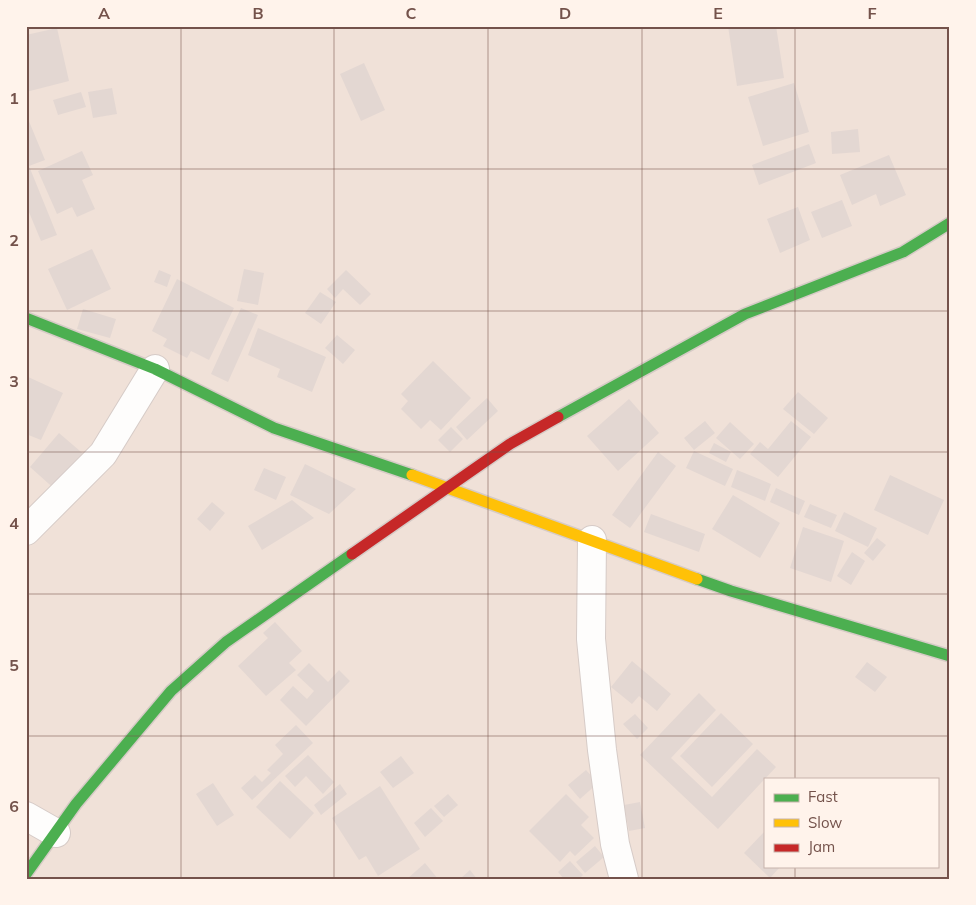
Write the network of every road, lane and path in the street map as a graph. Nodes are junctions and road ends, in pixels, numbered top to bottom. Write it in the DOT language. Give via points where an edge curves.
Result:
graph roads {
  1 [pos="950,223"];
  2 [pos="26,318"];
  3 [pos="155,369"];
  4 [pos="449,487"];
  5 [pos="26,531"];
  6 [pos="592,540"];
  7 [pos="950,656"];
  8 [pos="26,816"];
  9 [pos="56,833"];
  10 [pos="26,874"];
  11 [pos="624,879"];
  1 -- 4 [label="street" via="903,252 744,314 510,444"];
  2 -- 3 [label="street"];
  3 -- 4 [label="street" via="274,428"];
  3 -- 5 [label="street" via="103,454"];
  4 -- 6 [label="street"];
  4 -- 9 [label="street" via="226,642 171,691 76,804"];
  6 -- 7 [label="street" via="731,591"];
  6 -- 11 [label="street" via="591,639 602,750 615,844"];
  8 -- 9 [label="street"];
  9 -- 10 [label="street"];
}
